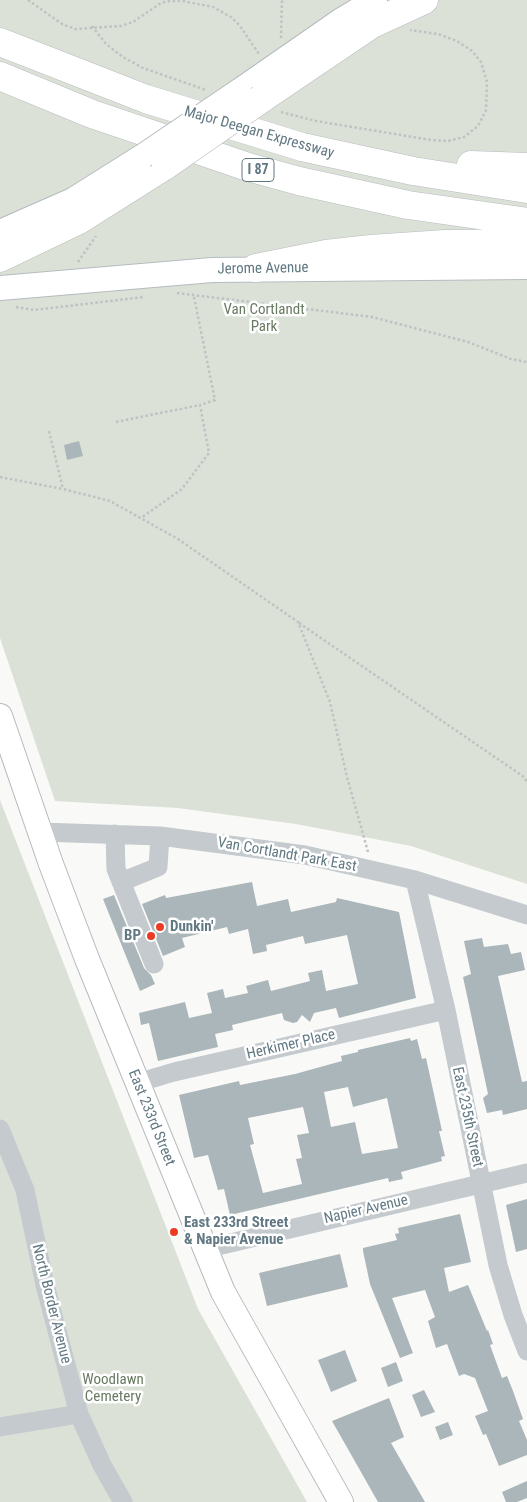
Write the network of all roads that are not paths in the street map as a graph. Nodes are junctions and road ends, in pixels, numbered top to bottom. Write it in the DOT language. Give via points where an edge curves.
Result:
graph roads {
  1 [pos="375,0"];
  2 [pos="424,0"];
  3 [pos="0,42"];
  4 [pos="0,76"];
  5 [pos="0,96"];
  6 [pos="260,101"];
  7 [pos="92,114"];
  8 [pos="154,161"];
  9 [pos="360,161"];
  10 [pos="527,167"];
  11 [pos="527,189"];
  12 [pos="527,222"];
  13 [pos="0,232"];
  14 [pos="527,243"];
  15 [pos="0,258"];
  16 [pos="527,267"];
  17 [pos="256,268"];
  18 [pos="5,297"];
  19 [pos="0,716"];
  20 [pos="40,832"];
  21 [pos="115,834"];
  22 [pos="160,836"];
  23 [pos="415,880"];
  24 [pos="121,882"];
  25 [pos="527,915"];
  26 [pos="154,964"];
  27 [pos="446,1010"];
  28 [pos="137,1083"];
  29 [pos="0,1129"];
  30 [pos="527,1173"];
  31 [pos="481,1184"];
  32 [pos="205,1249"];
  33 [pos="527,1351"];
  34 [pos="79,1414"];
  35 [pos="0,1428"];
  36 [pos="123,1502"];
  37 [pos="342,1502"];
  1 -- 6 [label="main road" via="340,21"];
  2 -- 6 [label="highway" via="372,24"];
  3 -- 9 [label="highway, Major Deegan Expressway / I 87" via="198,116"];
  4 -- 7 [label="highway, I 87"];
  5 -- 7 [label="highway"];
  6 -- 8 [label="highway, bridge"];
  7 -- 12 [label="highway, I 87" via="206,154 299,181 408,205"];
  8 -- 13 [label="main road"];
  8 -- 15 [label="highway" via="79,220"];
  9 -- 10 [label="highway"];
  9 -- 11 [label="highway, Major Deegan Expressway / I 87"];
  14 -- 17 [label="highway" via="371,249"];
  16 -- 17 [label="main road, Jerome Avenue"];
  17 -- 18 [label="main road, Jerome Avenue" via="178,272"];
  19 -- 20 [label="main road, East 233rd Street"];
  20 -- 21 [label="street, Van Cortlandt Park East"];
  20 -- 28 [label="main road, East 233rd Street"];
  21 -- 22 [label="street, Van Cortlandt Park East"];
  21 -- 24 [label="street" via="116,868"];
  22 -- 23 [label="street, Van Cortlandt Park East" via="305,855"];
  22 -- 24 [label="street" via="158,867"];
  23 -- 25 [label="street, Van Cortlandt Park East"];
  23 -- 27 [label="street, East 235th Street"];
  24 -- 26 [label="street"];
  27 -- 28 [label="street, Herkimer Place"];
  27 -- 31 [label="street, East 235th Street"];
  28 -- 32 [label="main road, East 233rd Street"];
  29 -- 34 [label="street, North Border Avenue" via="25,1190 45,1285"];
  30 -- 31 [label="street, Napier Avenue"];
  31 -- 32 [label="street, Napier Avenue"];
  31 -- 33 [label="street, East 235th Street" via="503,1282"];
  32 -- 37 [label="main road, East 233rd Street" via="234,1313"];
  34 -- 35 [label="street"];
  34 -- 36 [label="street, North Border Avenue"];
}
